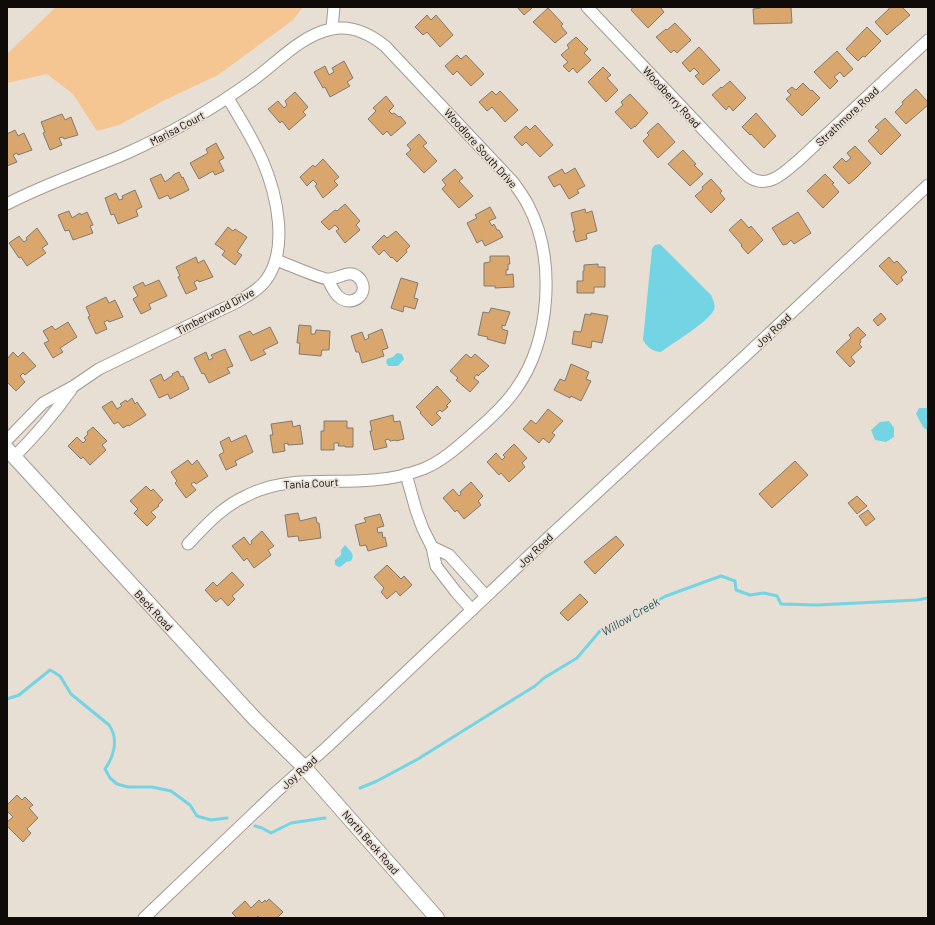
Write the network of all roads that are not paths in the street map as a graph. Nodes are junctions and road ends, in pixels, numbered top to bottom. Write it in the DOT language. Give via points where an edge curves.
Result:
graph roads {
  1 [pos="334,7"];
  2 [pos="587,7"];
  3 [pos="332,28"];
  4 [pos="928,40"];
  5 [pos="228,98"];
  6 [pos="761,181"];
  7 [pos="928,185"];
  8 [pos="7,204"];
  9 [pos="276,260"];
  10 [pos="328,280"];
  11 [pos="74,386"];
  12 [pos="7,440"];
  13 [pos="10,453"];
  14 [pos="406,474"];
  15 [pos="188,544"];
  16 [pos="432,547"];
  17 [pos="486,596"];
  18 [pos="472,610"];
  19 [pos="304,767"];
  20 [pos="144,918"];
  21 [pos="437,918"];
  1 -- 3 [label="street"];
  2 -- 6 [label="street, Woodberry Road" via="733,161 749,177"];
  3 -- 5 [label="street, Marisa Court" via="302,41"];
  3 -- 14 [label="street, Woodlore South Drive" via="355,30 379,41 513,182 528,204 538,229 544,255 546,296 543,324 534,356 517,388 500,408 453,451 425,468"];
  4 -- 6 [label="street, Strathmore Road" via="780,177"];
  5 -- 8 [label="street, Marisa Court" via="151,143 43,186"];
  5 -- 9 [label="street, Timberwood Drive" via="255,146 270,182 277,218"];
  7 -- 17 [label="street, Joy Road"];
  9 -- 10 [label="street"];
  9 -- 11 [label="street, Timberwood Drive" via="273,270 252,293 99,369"];
  11 -- 12 [label="street, Timberwood Drive" via="43,403"];
  11 -- 13 [label="street, Timberwood Drive" via="31,440"];
  13 -- 19 [label="main road, Beck Road" via="255,719"];
  14 -- 15 [label="street, Tania Court" via="372,480 282,483 257,490 215,515"];
  14 -- 16 [label="street" via="416,510"];
  16 -- 17 [label="street" via="449,555"];
  16 -- 18 [label="street" via="436,566"];
  17 -- 18 [label="street, Joy Road"];
  18 -- 19 [label="street, Joy Road"];
  19 -- 20 [label="street, Joy Road"];
  19 -- 21 [label="main road, North Beck Road"];
}
